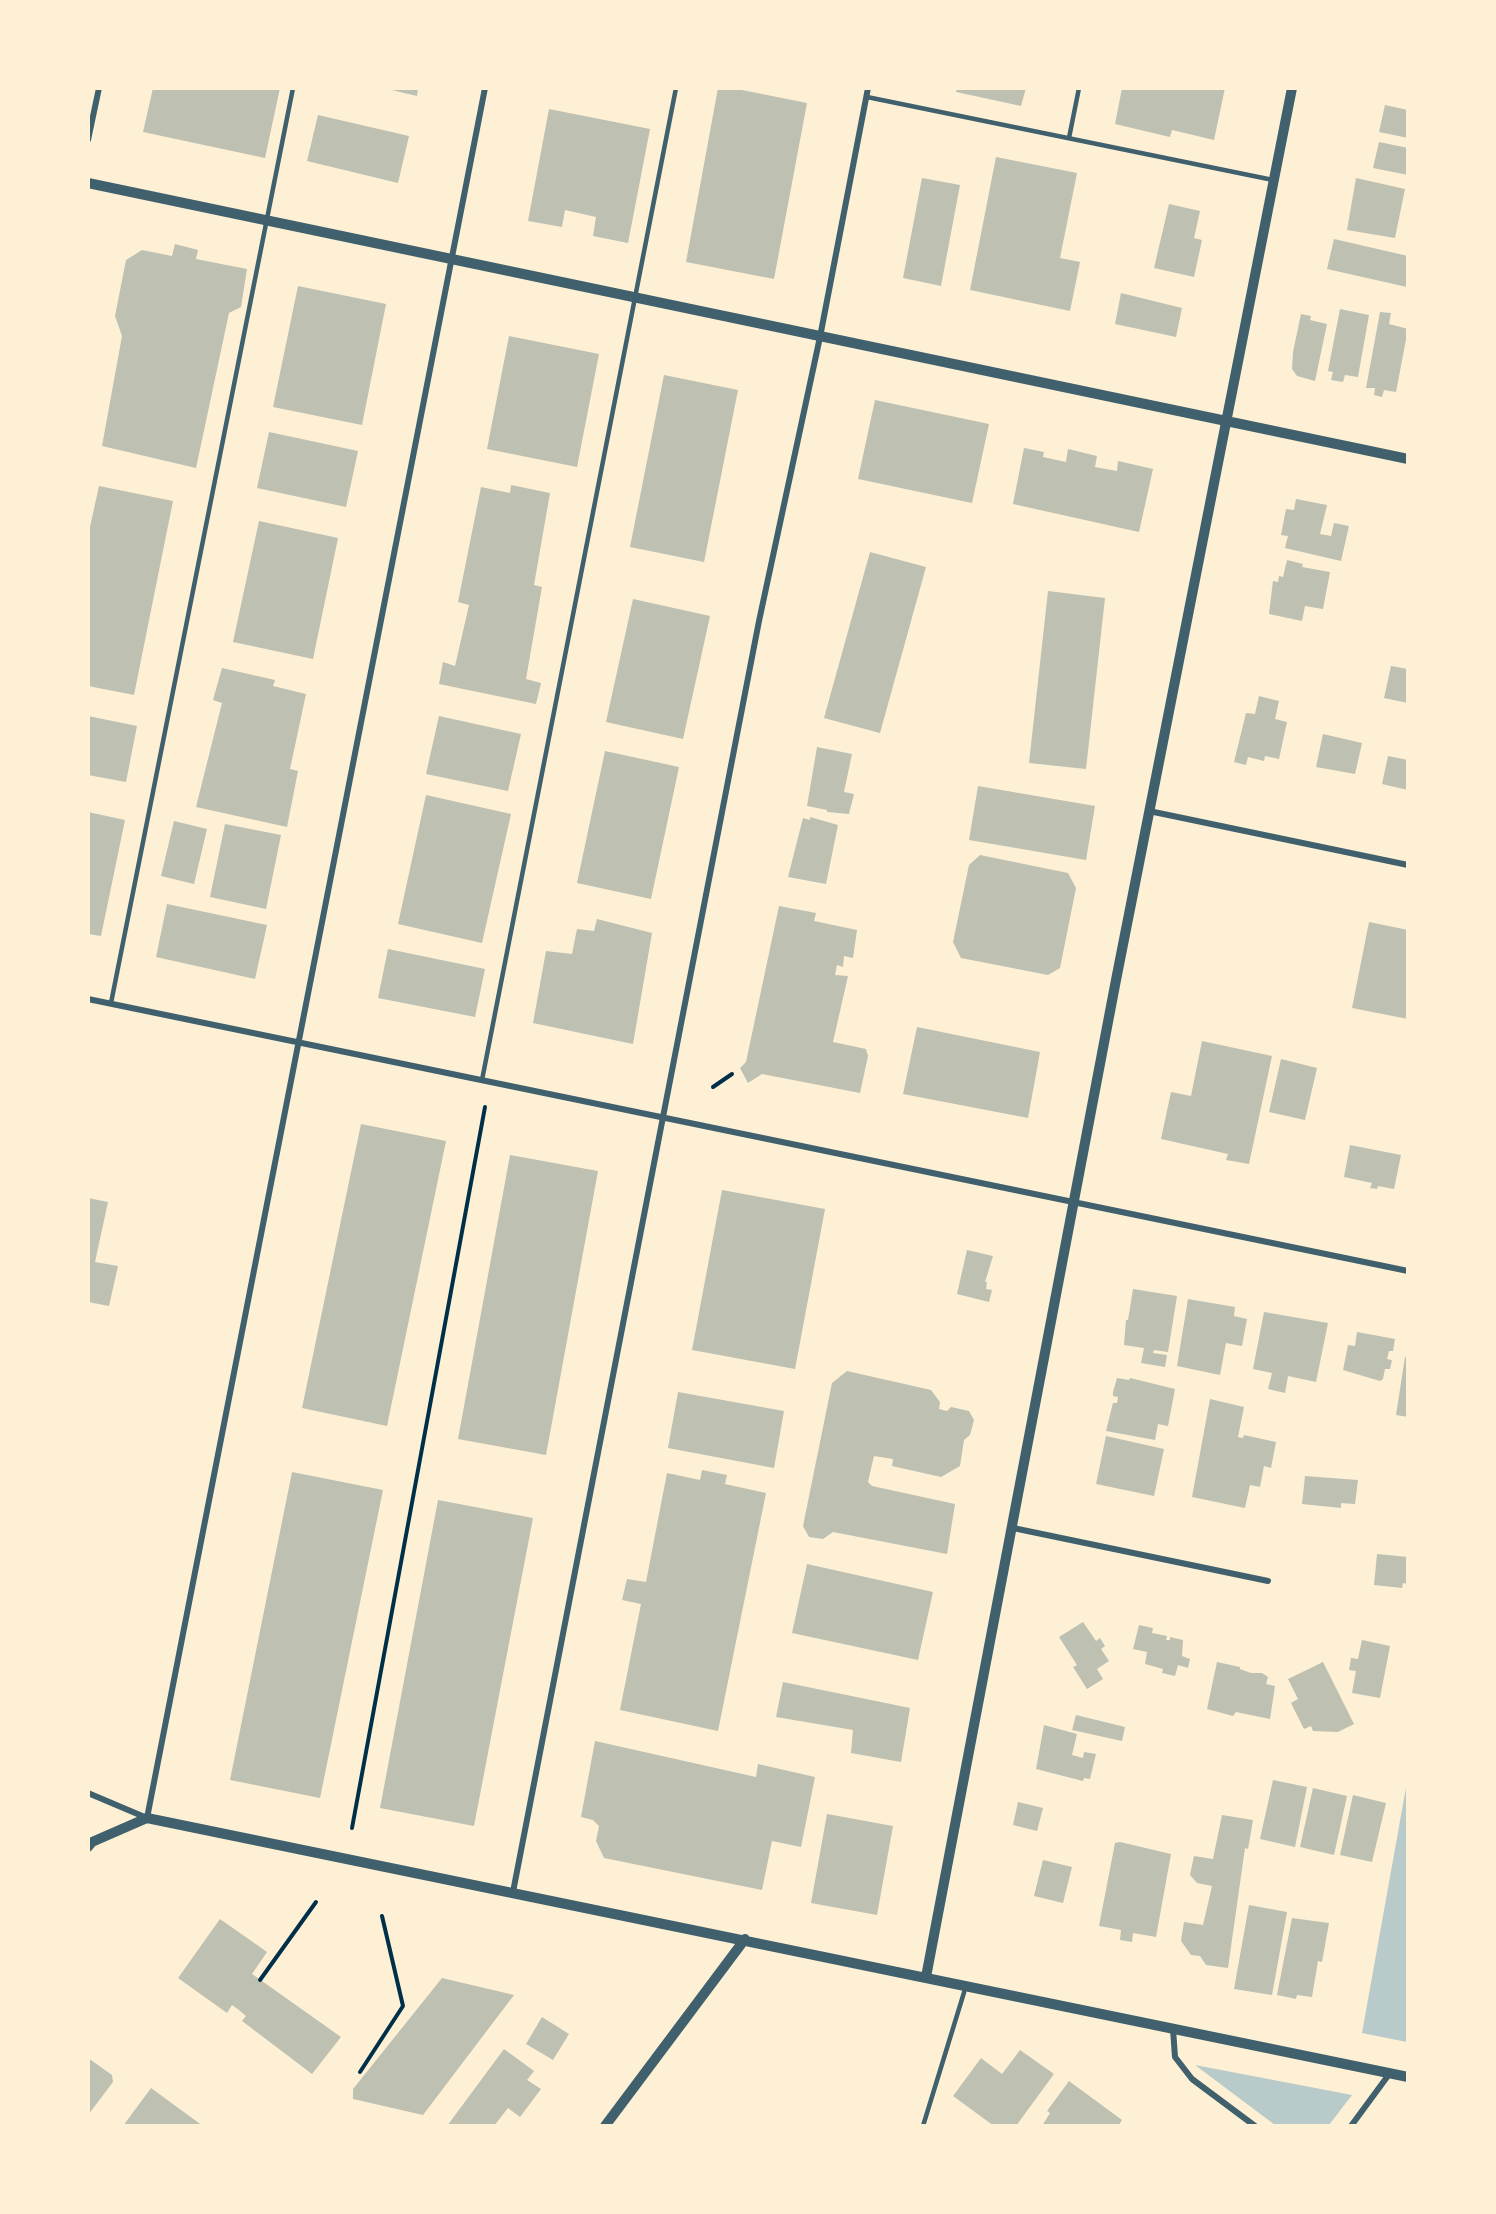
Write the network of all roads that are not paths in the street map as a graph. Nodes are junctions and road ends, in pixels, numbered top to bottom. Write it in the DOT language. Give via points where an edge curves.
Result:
graph roads {
  1 [pos="99,88"];
  2 [pos="292,88"];
  3 [pos="485,88"];
  4 [pos="675,88"];
  5 [pos="868,88"];
  6 [pos="1079,88"];
  7 [pos="1292,88"];
  8 [pos="867,97"];
  9 [pos="1069,138"];
  10 [pos="88,140"];
  11 [pos="1273,180"];
  12 [pos="88,183"];
  13 [pos="266,221"];
  14 [pos="452,260"];
  15 [pos="634,298"];
  16 [pos="820,337"];
  17 [pos="1226,421"];
  18 [pos="1407,459"];
  19 [pos="1149,811"];
  20 [pos="1407,865"];
  21 [pos="88,999"];
  22 [pos="111,1003"];
  23 [pos="299,1042"];
  24 [pos="482,1080"];
  25 [pos="663,1118"];
  26 [pos="1074,1203"];
  27 [pos="1407,1271"];
  28 [pos="1013,1528"];
  29 [pos="1268,1581"];
  30 [pos="88,1793"];
  31 [pos="147,1818"];
  32 [pos="88,1847"];
  33 [pos="513,1892"];
  34 [pos="745,1940"];
  35 [pos="926,1977"];
  36 [pos="966,1986"];
  37 [pos="1173,2028"];
  38 [pos="1390,2073"];
  39 [pos="1407,2077"];
  40 [pos="606,2126"];
  41 [pos="923,2126"];
  42 [pos="1255,2126"];
  43 [pos="1351,2126"];
  1 -- 10 [label="street"];
  2 -- 13 [label="lane"];
  3 -- 14 [label="street"];
  4 -- 15 [label="lane"];
  5 -- 8 [label="street"];
  6 -- 9 [label="lane"];
  7 -- 11 [label="street"];
  8 -- 9 [label="lane"];
  8 -- 16 [label="street"];
  9 -- 11 [label="lane"];
  11 -- 17 [label="street"];
  12 -- 13 [label="street"];
  13 -- 14 [label="street"];
  13 -- 22 [label="lane"];
  14 -- 15 [label="street"];
  14 -- 23 [label="street"];
  15 -- 16 [label="street"];
  15 -- 24 [label="lane"];
  16 -- 17 [label="street"];
  16 -- 25 [label="street" via="759,621"];
  17 -- 18 [label="street"];
  17 -- 19 [label="street"];
  19 -- 20 [label="street"];
  19 -- 26 [label="street"];
  21 -- 22 [label="street"];
  22 -- 23 [label="street"];
  23 -- 24 [label="street"];
  23 -- 31 [label="street"];
  24 -- 25 [label="street"];
  25 -- 26 [label="street"];
  25 -- 33 [label="street"];
  26 -- 27 [label="street"];
  26 -- 28 [label="street"];
  28 -- 29 [label="street"];
  28 -- 35 [label="street"];
  30 -- 31 [label="street"];
  31 -- 32 [label="street"];
  31 -- 33 [label="street"];
  33 -- 34 [label="street"];
  34 -- 35 [label="street"];
  34 -- 40 [label="street"];
  35 -- 36 [label="street"];
  36 -- 37 [label="street"];
  36 -- 41 [label="lane"];
  37 -- 38 [label="street"];
  37 -- 42 [label="street" via="1174,2056 1192,2079"];
  38 -- 39 [label="street"];
  38 -- 43 [label="street"];
}
